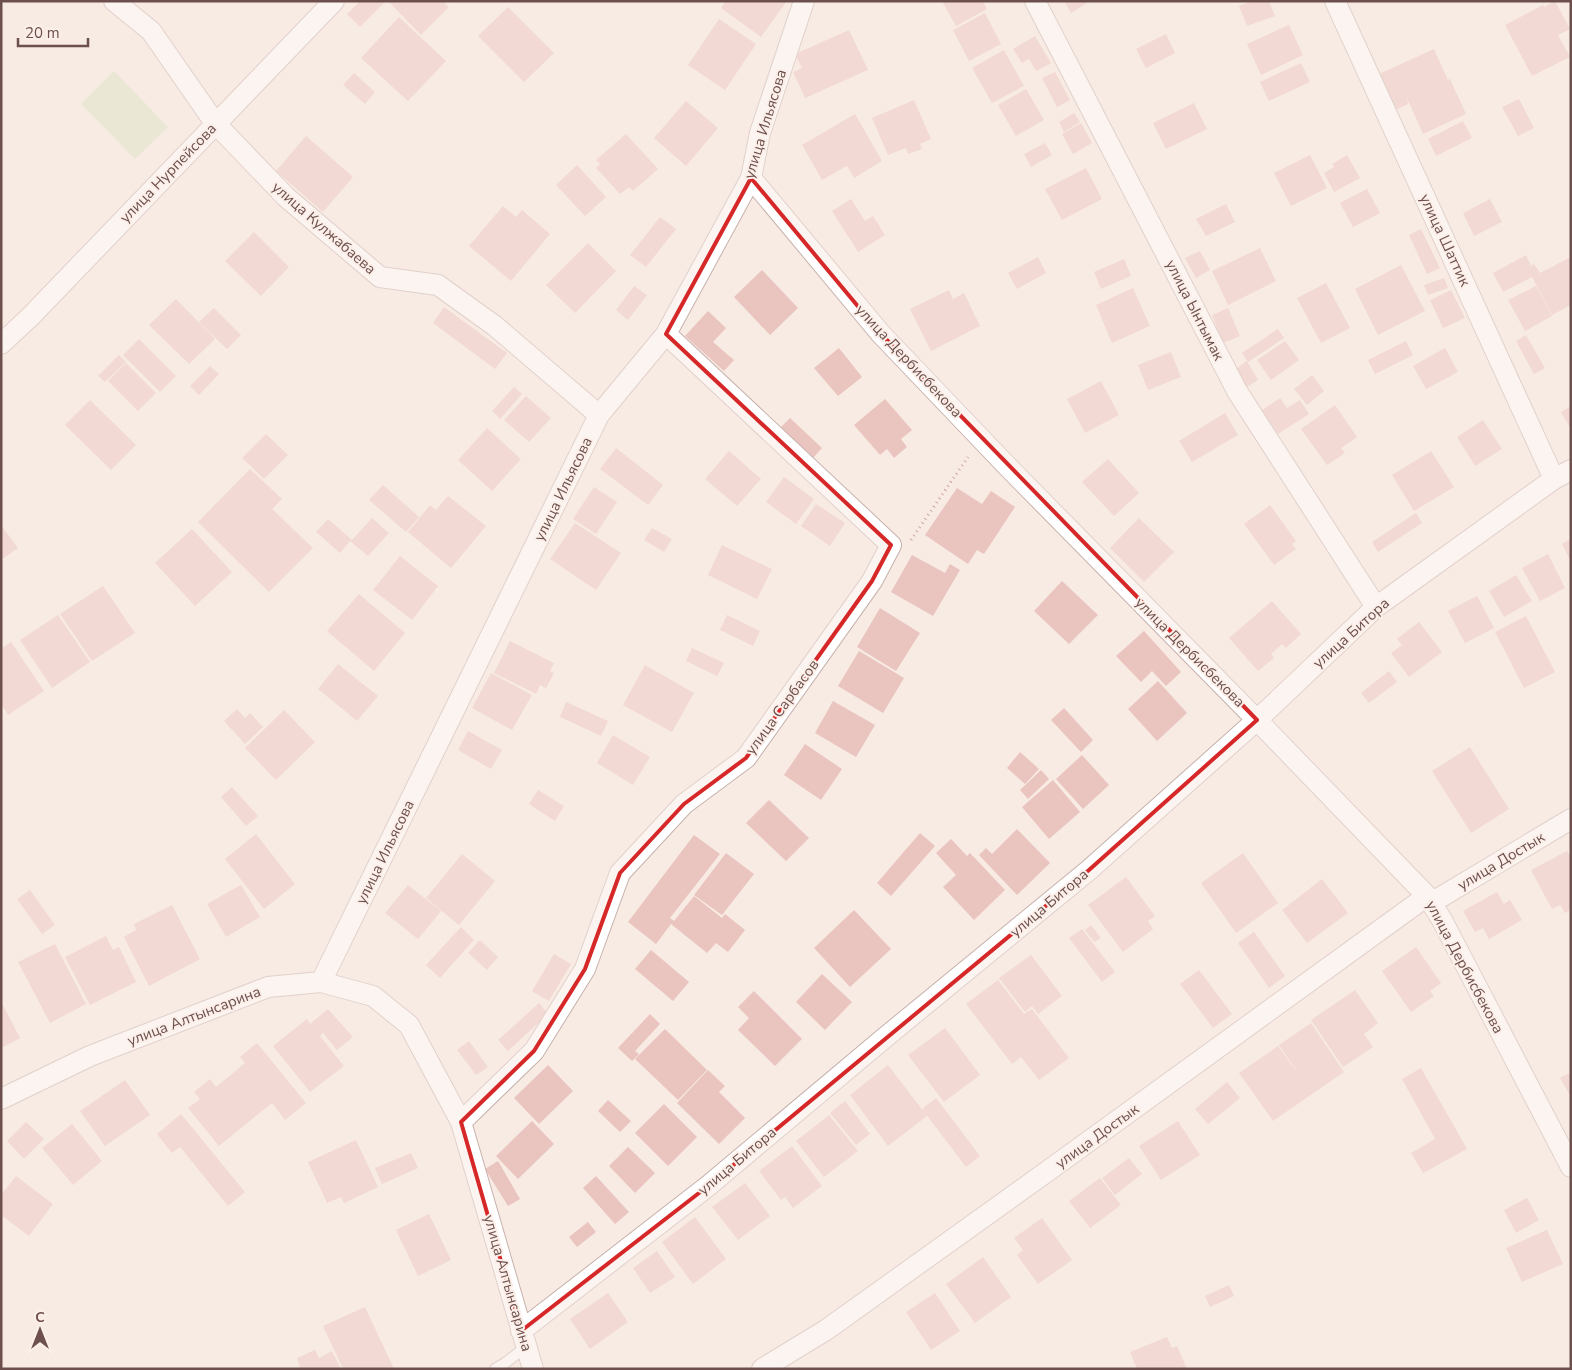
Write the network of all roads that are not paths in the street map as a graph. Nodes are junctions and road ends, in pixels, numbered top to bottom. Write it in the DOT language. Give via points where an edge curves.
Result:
graph roads {
  1 [pos="114,1"];
  2 [pos="334,1"];
  3 [pos="804,1"];
  4 [pos="1035,1"];
  5 [pos="1335,1"];
  6 [pos="215,124"];
  7 [pos="751,178"];
  8 [pos="666,334"];
  9 [pos="1,344"];
  10 [pos="599,415"];
  11 [pos="1563,474"];
  12 [pos="1376,607"];
  13 [pos="1257,720"];
  14 [pos="1571,819"];
  15 [pos="1429,899"];
  16 [pos="321,982"];
  17 [pos="1,1099"];
  18 [pos="461,1122"];
  19 [pos="1571,1167"];
  20 [pos="524,1339"];
  21 [pos="495,1369"];
  22 [pos="533,1369"];
  23 [pos="762,1369"];
  1 -- 6 [label="street, улица Кулжабаева" via="151,30"];
  2 -- 6 [label="street, улица Нурпейсова"];
  3 -- 7 [label="street, улица Ильясова" via="760,134"];
  4 -- 12 [label="street, улица Ынтымак" via="1237,391"];
  5 -- 11 [label="street, улица Шаттик"];
  6 -- 9 [label="street, улица Нурпейсова"];
  6 -- 10 [label="street, улица Кулжабаева" via="286,197 380,277 438,285 495,326"];
  7 -- 8 [label="street, улица Ильясова"];
  7 -- 13 [label="street, улица Дербисбекова" via="881,334"];
  8 -- 10 [label="street, улица Ильясова"];
  8 -- 18 [label="street, улица Сарбасов" via="891,545 872,581 746,758 684,804 620,873 585,969 534,1051"];
  10 -- 16 [label="street, улица Ильясова"];
  11 -- 12 [label="street, улица Битора"];
  12 -- 13 [label="street, улица Битора"];
  13 -- 15 [label="street, улица Дербисбекова"];
  13 -- 20 [label="street, улица Битора" via="1089,870"];
  14 -- 15 [label="street, улица Достык"];
  15 -- 19 [label="street, улица Дербисбекова"];
  15 -- 23 [label="street, улица Достык" via="834,1324"];
  16 -- 17 [label="street, улица Алтынсарина" via="268,987 90,1056"];
  16 -- 18 [label="street, улица Алтынсарина" via="373,996 409,1024"];
  18 -- 20 [label="street, улица Алтынсарина"];
  20 -- 21 [label="lane" via="505,1363"];
  20 -- 22 [label="street, улица Алтынсарина"];
}
